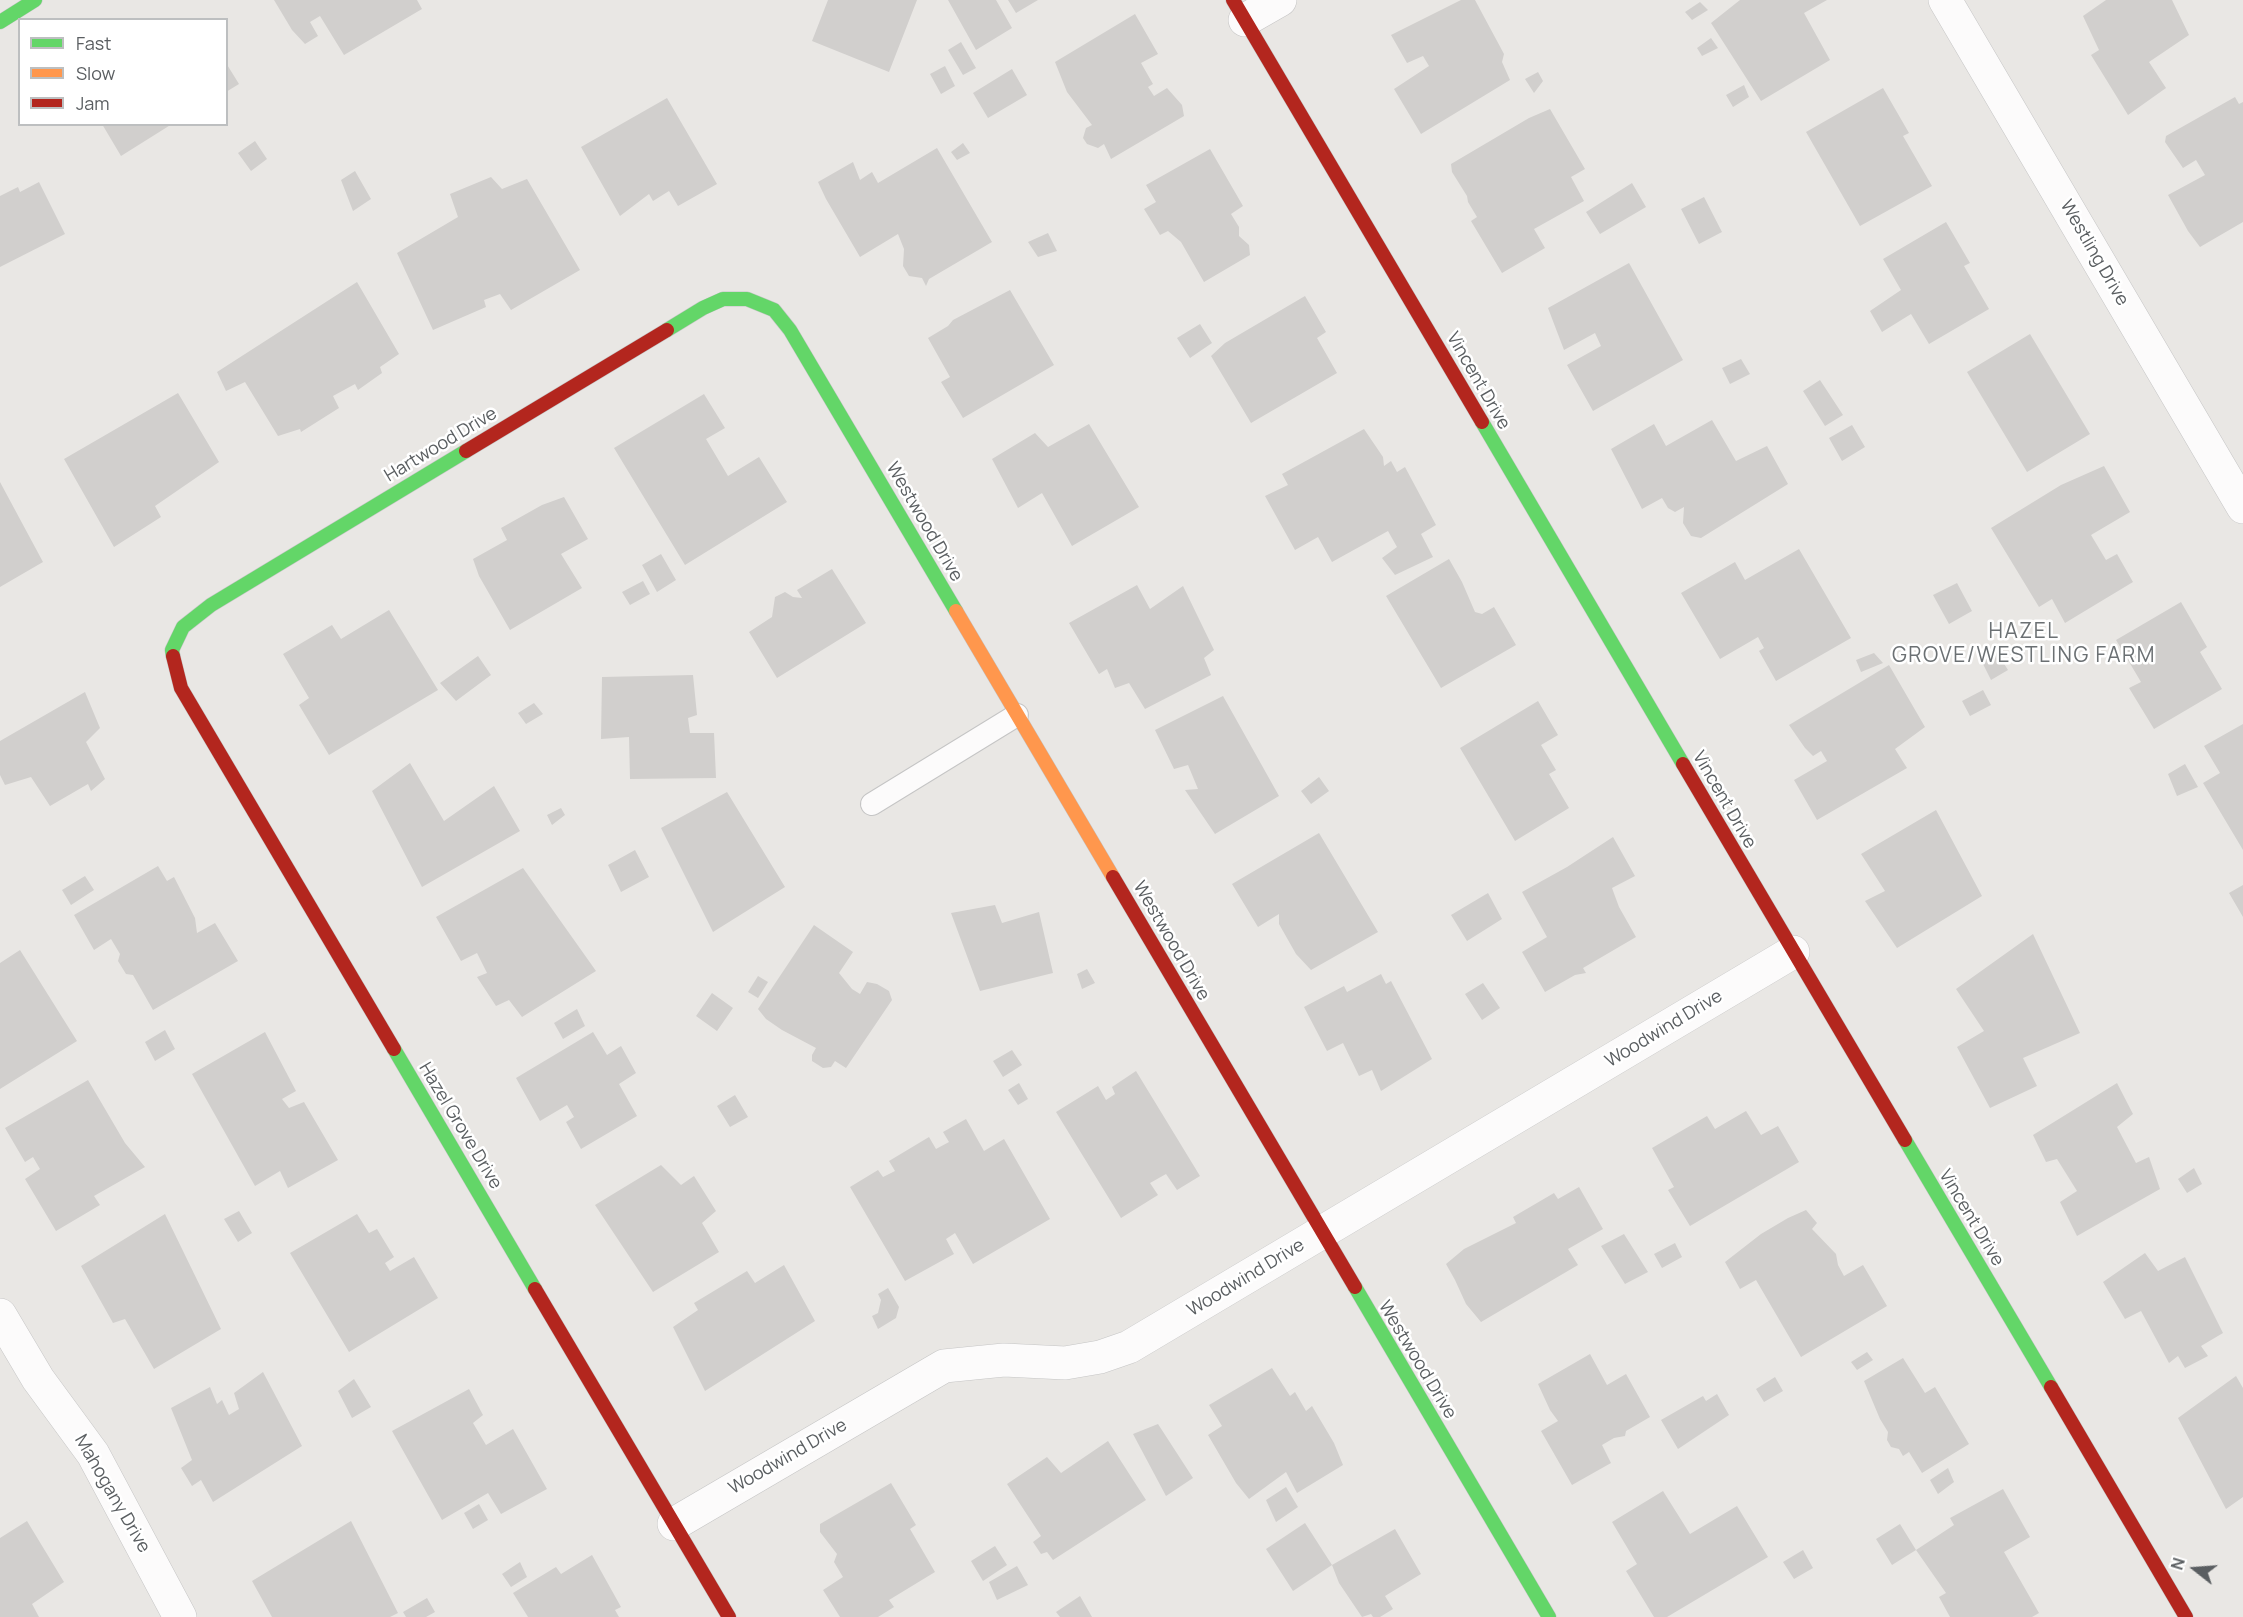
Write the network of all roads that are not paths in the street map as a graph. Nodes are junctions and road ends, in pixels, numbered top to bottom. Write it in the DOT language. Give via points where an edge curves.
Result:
graph roads {
  1 [pos="1280,0"];
  2 [pos="1945,0"];
  3 [pos="1239,10"];
  4 [pos="747,299"];
  5 [pos="2243,507"];
  6 [pos="172,650"];
  7 [pos="1017,715"];
  8 [pos="872,804"];
  9 [pos="1793,952"];
  10 [pos="1322,1233"];
  11 [pos="0,1315"];
  12 [pos="674,1524"];
  13 [pos="180,1617"];
  14 [pos="729,1617"];
  15 [pos="1549,1617"];
  16 [pos="2186,1617"];
  1 -- 3 [label="street"];
  2 -- 5 [label="street, Westling Drive"];
  3 -- 9 [label="street, Vincent Drive"];
  4 -- 6 [label="street, Hartwood Drive" via="723,299 703,308 211,605 183,627"];
  4 -- 7 [label="street, Westwood Drive" via="774,310 790,330"];
  6 -- 12 [label="street, Hazel Grove Drive" via="181,688"];
  7 -- 8 [label="lane"];
  7 -- 10 [label="street, Westwood Drive"];
  9 -- 10 [label="street, Woodwind Drive"];
  9 -- 16 [label="street, Vincent Drive"];
  10 -- 12 [label="street, Woodwind Drive" via="1129,1347 1065,1363 1004,1360 944,1366"];
  10 -- 15 [label="street, Westwood Drive"];
  11 -- 13 [label="street, Mahogany Drive" via="38,1379 93,1454"];
  12 -- 14 [label="street, Hazel Grove Drive"];
}
